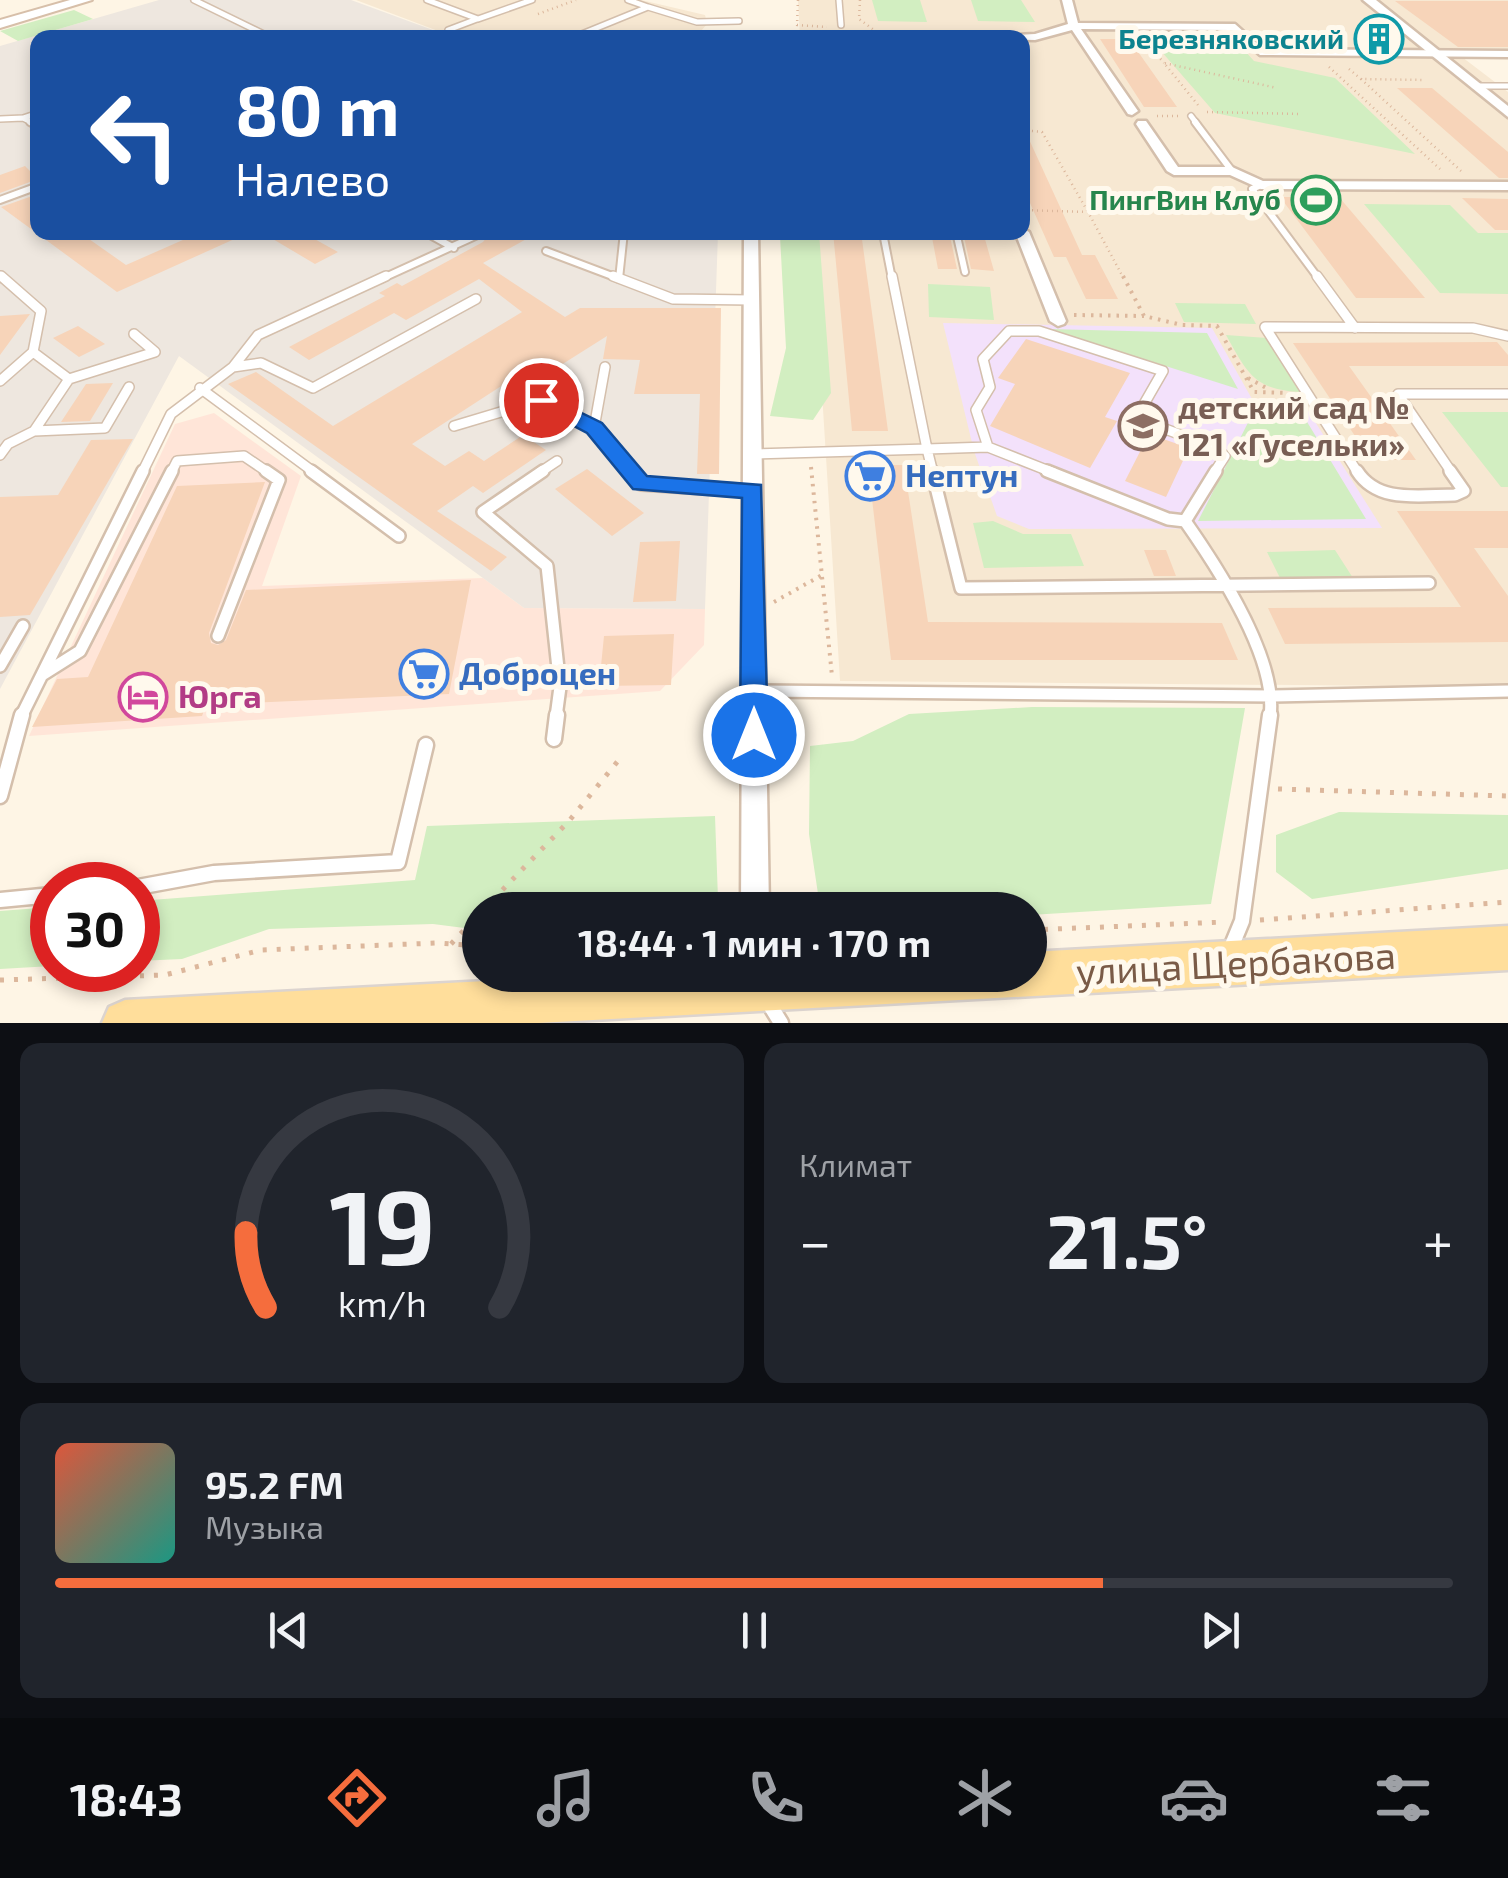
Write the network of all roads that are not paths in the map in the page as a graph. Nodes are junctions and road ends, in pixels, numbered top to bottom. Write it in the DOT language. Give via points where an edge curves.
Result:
graph roads {
  1 [pos="85,0"];
  2 [pos="194,0"];
  3 [pos="428,0"];
  4 [pos="532,0"];
  5 [pos="628,0"];
  6 [pos="839,0"];
  7 [pos="1067,0"];
  8 [pos="1369,0"];
  9 [pos="648,7"];
  10 [pos="478,19"];
  11 [pos="739,21"];
  12 [pos="0,24"];
  13 [pos="842,25"];
  14 [pos="1074,26"];
  15 [pos="256,30"];
  16 [pos="448,30"];
  17 [pos="592,30"];
  18 [pos="1030,37"];
  19 [pos="1434,53"];
  20 [pos="1508,54"];
  21 [pos="1474,86"];
  22 [pos="1508,86"];
  23 [pos="1132,111"];
  24 [pos="1508,113"];
  25 [pos="30,116"];
  26 [pos="1191,116"];
  27 [pos="23,118"];
  28 [pos="0,119"];
  29 [pos="30,122"];
  30 [pos="1142,124"];
  31 [pos="1232,171"];
  32 [pos="1261,184"];
  33 [pos="1508,186"];
  34 [pos="30,189"];
  35 [pos="0,200"];
  36 [pos="440,240"];
  37 [pos="469,240"];
  38 [pos="623,240"];
  39 [pos="752,240"];
  40 [pos="884,240"];
  41 [pos="958,240"];
  42 [pos="1025,240"];
  43 [pos="454,248"];
  44 [pos="546,250"];
  45 [pos="965,272"];
  46 [pos="1,276"];
  47 [pos="619,279"];
  48 [pos="476,298"];
  49 [pos="752,300"];
  50 [pos="1056,318"];
  51 [pos="1355,328"];
  52 [pos="134,334"];
  53 [pos="1508,336"];
  54 [pos="33,352"];
  55 [pos="233,366"];
  56 [pos="606,367"];
  57 [pos="69,379"];
  58 [pos="0,381"];
  59 [pos="128,387"];
  60 [pos="200,388"];
  61 [pos="1508,394"];
  62 [pos="454,426"];
  63 [pos="594,428"];
  64 [pos="34,431"];
  65 [pos="988,447"];
  66 [pos="926,449"];
  67 [pos="752,454"];
  68 [pos="0,455"];
  69 [pos="557,462"];
  70 [pos="753,491"];
  71 [pos="1185,521"];
  72 [pos="399,536"];
  73 [pos="1429,583"];
  74 [pos="1231,586"];
  75 [pos="23,626"];
  76 [pos="218,636"];
  77 [pos="0,666"];
  78 [pos="41,675"];
  79 [pos="1508,690"];
  80 [pos="754,691"];
  81 [pos="1273,696"];
  82 [pos="554,739"];
  83 [pos="426,745"];
  84 [pos="0,796"];
  85 [pos="160,883"];
  86 [pos="755,892"];
  87 [pos="30,897"];
  88 [pos="0,900"];
  89 [pos="1508,948"];
  90 [pos="1224,965"];
  91 [pos="767,996"];
  92 [pos="556,1012"];
  93 [pos="125,1023"];
  1 -- 12 [label="main road"];
  2 -- 15 [label="lane"];
  3 -- 10 [label="lane"];
  4 -- 10 [label="lane"];
  5 -- 9 [label="lane"];
  6 -- 13 [label="lane"];
  7 -- 14 [label="street"];
  8 -- 19 [label="street"];
  9 -- 11 [label="lane" via="697,22"];
  9 -- 17 [label="lane"];
  10 -- 16 [label="lane"];
  14 -- 18 [label="street"];
  14 -- 19 [label="street" via="1235,26 1260,52"];
  14 -- 23 [label="street"];
  19 -- 20 [label="street"];
  19 -- 21 [label="street"];
  21 -- 22 [label="lane"];
  21 -- 24 [label="street"];
  25 -- 27 [label="lane"];
  26 -- 31 [label="lane"];
  27 -- 28 [label="lane"];
  27 -- 29 [label="lane"];
  30 -- 31 [label="street" via="1174,171"];
  31 -- 32 [label="street"];
  32 -- 33 [label="street"];
  32 -- 51 [label="lane" via="1252,189"];
  34 -- 35 [label="lane"];
  36 -- 43 [label="lane"];
  37 -- 43 [label="lane"];
  38 -- 47 [label="lane"];
  39 -- 49 [label="street"];
  40 -- 66 [label="lane"];
  41 -- 45 [label="lane"];
  42 -- 50 [label="street"];
  43 -- 55 [label="lane" via="258,335"];
  44 -- 47 [label="lane"];
  46 -- 54 [label="lane" via="41,311"];
  47 -- 49 [label="lane" via="672,299"];
  48 -- 55 [label="lane" via="314,388 261,363"];
  49 -- 67 [label="street"];
  51 -- 53 [label="lane" via="1473,328"];
  51 -- 61 [label="lane" via="1265,327 1368,488 1463,494 1464,485 1398,394"];
  52 -- 57 [label="lane" via="156,352"];
  54 -- 57 [label="lane"];
  54 -- 58 [label="lane"];
  55 -- 60 [label="lane"];
  56 -- 63 [label="lane"];
  57 -- 64 [label="lane"];
  59 -- 64 [label="lane" via="105,428"];
  60 -- 72 [label="lane"];
  60 -- 78 [label="lane" via="171,414"];
  62 -- 63 [label="lane" via="541,400"];
  63 -- 70 [label="lane" via="641,484"];
  64 -- 68 [label="lane"];
  65 -- 66 [label="lane"];
  65 -- 71 [label="lane"];
  65 -- 71 [label="lane" via="976,410 990,387 983,358 1009,331 1039,331 1164,371 1136,418 1225,456"];
  66 -- 67 [label="lane"];
  66 -- 74 [label="lane" via="960,588"];
  67 -- 70 [label="street"];
  69 -- 82 [label="lane" via="483,512 546,566 560,687"];
  70 -- 80 [label="street"];
  71 -- 74 [label="lane"];
  73 -- 74 [label="lane"];
  74 -- 81 [label="lane"];
  75 -- 77 [label="lane"];
  76 -- 78 [label="lane" via="278,480 244,456 177,460 80,651"];
  78 -- 84 [label="lane" via="21,716"];
  79 -- 81 [label="lane"];
  80 -- 81 [label="lane"];
  80 -- 86 [label="street"];
  81 -- 90 [label="lane" via="1242,921"];
  83 -- 85 [label="lane" via="398,862 214,873"];
  87 -- 88 [label="lane"];
  89 -- 90 [label="main road, улица Щербакова"];
  90 -- 91 [label="main road, улица Щербакова"];
  91 -- 92 [label="main road, улица Щербакова"];
  92 -- 93 [label="main road, улица Щербакова"];
}
